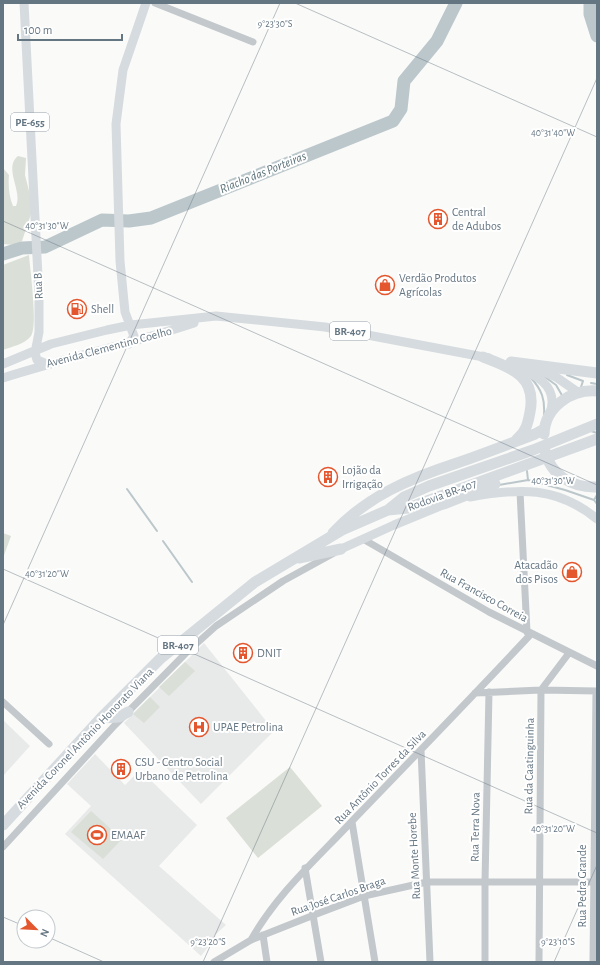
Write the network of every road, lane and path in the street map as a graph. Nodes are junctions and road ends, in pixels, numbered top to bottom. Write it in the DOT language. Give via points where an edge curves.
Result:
graph roads {
  1 [pos="24,3"];
  2 [pos="146,3"];
  3 [pos="155,3"];
  4 [pos="253,42"];
  5 [pos="216,316"];
  6 [pos="131,325"];
  7 [pos="129,344"];
  8 [pos="35,351"];
  9 [pos="483,357"];
  10 [pos="511,362"];
  11 [pos="3,364"];
  12 [pos="47,364"];
  13 [pos="597,373"];
  14 [pos="3,378"];
  15 [pos="597,391"];
  16 [pos="579,393"];
  17 [pos="550,414"];
  18 [pos="597,424"];
  19 [pos="544,429"];
  20 [pos="597,439"];
  21 [pos="512,442"];
  22 [pos="556,473"];
  23 [pos="597,487"];
  24 [pos="520,492"];
  25 [pos="439,501"];
  26 [pos="388,510"];
  27 [pos="597,519"];
  28 [pos="329,538"];
  29 [pos="363,539"];
  30 [pos="341,549"];
  31 [pos="289,560"];
  32 [pos="529,633"];
  33 [pos="569,653"];
  34 [pos="597,666"];
  35 [pos="541,690"];
  36 [pos="596,691"];
  37 [pos="489,692"];
  38 [pos="475,693"];
  39 [pos="3,702"];
  40 [pos="128,712"];
  41 [pos="101,718"];
  42 [pos="49,744"];
  43 [pos="421,750"];
  44 [pos="352,822"];
  45 [pos="3,825"];
  46 [pos="3,848"];
  47 [pos="306,868"];
  48 [pos="539,881"];
  49 [pos="426,882"];
  50 [pos="485,882"];
  51 [pos="595,882"];
  52 [pos="364,896"];
  53 [pos="314,915"];
  54 [pos="263,935"];
  55 [pos="251,940"];
  56 [pos="214,962"];
  57 [pos="267,962"];
  58 [pos="321,962"];
  59 [pos="375,962"];
  60 [pos="430,962"];
  61 [pos="485,962"];
  62 [pos="539,962"];
  63 [pos="593,962"];
  1 -- 8 [label="main road, Rua B / PE-655" via="37,262 39,332"];
  2 -- 6 [label="main road" via="123,70 116,124 118,212 125,312"];
  3 -- 4 [label="street"];
  5 -- 6 [label="main road, Avenida Clementino Coelho / BR-407"];
  5 -- 7 [label="main road, Avenida Clementino Coelho / BR-407"];
  5 -- 9 [label="main road, Avenida Clementino Coelho / BR-407" via="325,327"];
  6 -- 7 [label="main road" via="134,336"];
  6 -- 8 [label="main road, Avenida Clementino Coelho / BR-407" via="50,344"];
  7 -- 12 [label="main road, Avenida Clementino Coelho / BR-407"];
  8 -- 11 [label="main road, Avenida Clementino Coelho / BR-407"];
  8 -- 12 [label="main road" via="37,360"];
  9 -- 10 [label="main road, Avenida Clementino Coelho"];
  9 -- 17 [label="main road, Avenida Clementino Coelho" via="521,368 539,378 552,396"];
  9 -- 21 [label="highway" via="514,369 528,384 532,402 529,422 523,433"];
  10 -- 13 [label="highway"];
  10 -- 16 [label="main road, Avenida Clementino Coelho" via="546,372"];
  12 -- 14 [label="main road, Avenida Clementino Coelho / BR-407"];
  15 -- 16 [label="highway"];
  16 -- 17 [label="highway" via="560,402"];
  17 -- 19 [label="highway"];
  18 -- 26 [label="highway, Rodovia BR-407 / BR-407" via="533,450 430,486 404,497"];
  19 -- 21 [label="highway, BR-407"];
  19 -- 22 [label="highway" via="543,444 547,459"];
  20 -- 25 [label="highway, Rodovia BR-407 / BR-407"];
  21 -- 28 [label="highway, BR-407" via="428,473 376,496 344,520"];
  22 -- 23 [label="highway" via="569,483"];
  22 -- 25 [label="highway, BR-407" via="543,469 531,470"];
  24 -- 25 [label="main road" via="496,492"];
  24 -- 27 [label="main road" via="555,494 581,507"];
  24 -- 32 [label="street"];
  25 -- 26 [label="highway, Rodovia BR-407 / BR-407"];
  25 -- 29 [label="main road"];
  26 -- 28 [label="highway, Avenida Coronel Antônio Honorato Viana / BR-407"];
  28 -- 31 [label="highway, Avenida Coronel Antônio Honorato Viana / BR-407"];
  29 -- 30 [label="main road"];
  29 -- 32 [label="street, Rua Francisco Correia"];
  30 -- 31 [label="highway"];
  30 -- 40 [label="street" via="283,582 216,626"];
  31 -- 41 [label="highway, Avenida Coronel Antônio Honorato Viana / BR-407" via="255,582 160,659"];
  32 -- 33 [label="street, Rua Francisco Correia"];
  32 -- 38 [label="street, Rua Antônio Torres da Silva"];
  33 -- 34 [label="street, Rua Francisco Correia"];
  33 -- 35 [label="street"];
  35 -- 36 [label="street"];
  35 -- 37 [label="street"];
  35 -- 48 [label="street, Rua da Caatinguinha"];
  36 -- 51 [label="street, Rua Pedra Grande"];
  37 -- 38 [label="street"];
  37 -- 50 [label="street, Rua Terra Nova"];
  38 -- 43 [label="street, Rua Antônio Torres da Silva"];
  39 -- 42 [label="street"];
  40 -- 41 [label="highway" via="118,717"];
  40 -- 46 [label="street"];
  41 -- 45 [label="highway, Avenida Coronel Antônio Honorato Viana / BR-407"];
  43 -- 44 [label="street, Rua Antônio Torres da Silva"];
  43 -- 49 [label="street, Rua Monte Horebe"];
  44 -- 47 [label="street, Rua Antônio Torres da Silva"];
  44 -- 52 [label="street"];
  47 -- 53 [label="street"];
  47 -- 55 [label="street, Rua Antônio Torres da Silva" via="268,912"];
  48 -- 50 [label="street, Rua José Carlos Braga"];
  48 -- 51 [label="street, Rua José Carlos Braga"];
  48 -- 62 [label="street, Rua da Caatinguinha"];
  49 -- 50 [label="street, Rua José Carlos Braga"];
  49 -- 52 [label="street, Rua José Carlos Braga"];
  49 -- 60 [label="street, Rua Monte Horebe"];
  50 -- 61 [label="street, Rua Terra Nova"];
  51 -- 63 [label="street, Rua Pedra Grande"];
  52 -- 53 [label="street, Rua José Carlos Braga"];
  52 -- 59 [label="street"];
  53 -- 54 [label="street, Rua José Carlos Braga"];
  53 -- 58 [label="street"];
  54 -- 55 [label="street, Rua José Carlos Braga"];
  54 -- 57 [label="street"];
  55 -- 56 [label="street, Rua José Carlos Braga"];
}
